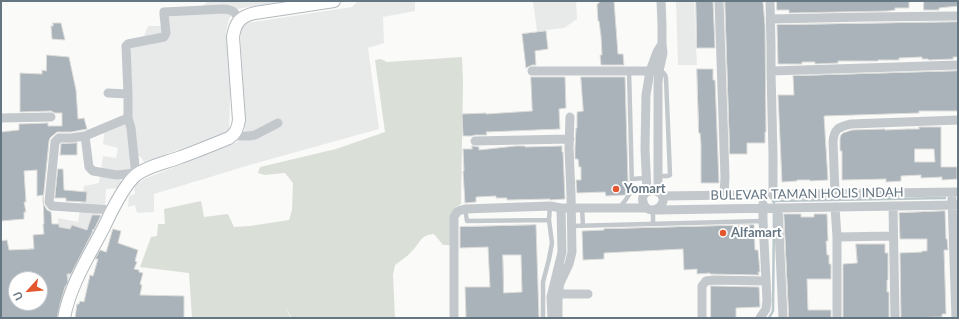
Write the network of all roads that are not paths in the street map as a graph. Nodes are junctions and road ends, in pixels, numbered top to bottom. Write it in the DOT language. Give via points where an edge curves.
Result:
graph roads {
  1 [pos="334,1"];
  2 [pos="661,1"];
  3 [pos="719,1"];
  4 [pos="770,1"];
  5 [pos="213,5"];
  6 [pos="958,16"];
  7 [pos="770,19"];
  8 [pos="239,20"];
  9 [pos="958,65"];
  10 [pos="629,70"];
  11 [pos="532,71"];
  12 [pos="654,71"];
  13 [pos="771,71"];
  14 [pos="108,93"];
  15 [pos="128,94"];
  16 [pos="51,117"];
  17 [pos="570,117"];
  18 [pos="1,118"];
  19 [pos="128,118"];
  20 [pos="958,120"];
  21 [pos="278,123"];
  22 [pos="85,136"];
  23 [pos="233,136"];
  24 [pos="570,139"];
  25 [pos="475,141"];
  26 [pos="135,175"];
  27 [pos="646,178"];
  28 [pos="632,179"];
  29 [pos="647,191"];
  30 [pos="955,192"];
  31 [pos="660,194"];
  32 [pos="835,194"];
  33 [pos="773,195"];
  34 [pos="724,196"];
  35 [pos="763,202"];
  36 [pos="955,205"];
  37 [pos="550,206"];
  38 [pos="893,206"];
  39 [pos="835,207"];
  40 [pos="560,208"];
  41 [pos="571,208"];
  42 [pos="582,208"];
  43 [pos="619,208"];
  44 [pos="778,208"];
  45 [pos="465,209"];
  46 [pos="652,209"];
  47 [pos="112,210"];
  48 [pos="549,220"];
  49 [pos="763,221"];
  50 [pos="653,224"];
  51 [pos="571,226"];
  52 [pos="583,226"];
  53 [pos="893,236"];
  54 [pos="836,237"];
  55 [pos="766,281"];
  56 [pos="558,294"];
  57 [pos="588,294"];
  58 [pos="64,318"];
  59 [pos="454,318"];
  60 [pos="543,318"];
  61 [pos="552,318"];
  62 [pos="558,318"];
  63 [pos="702,318"];
  64 [pos="760,318"];
  65 [pos="784,318"];
  66 [pos="837,318"];
  67 [pos="895,318"];
  68 [pos="956,318"];
  1 -- 8 [label="main road" via="249,14"];
  2 -- 12 [label="street" via="662,44 657,52"];
  3 -- 34 [label="street"];
  4 -- 7 [label="street"];
  5 -- 8 [label="street" via="231,10"];
  5 -- 15 [label="street" via="164,12 164,37 126,46"];
  6 -- 7 [label="street"];
  7 -- 13 [label="street"];
  8 -- 23 [label="main road" via="233,37 239,120"];
  9 -- 13 [label="street"];
  10 -- 11 [label="street"];
  10 -- 12 [label="street"];
  10 -- 28 [label="lane"];
  12 -- 27 [label="street" via="646,95"];
  12 -- 31 [label="street" via="658,96"];
  13 -- 33 [label="street"];
  14 -- 15 [label="street"];
  15 -- 19 [label="street"];
  16 -- 18 [label="street"];
  17 -- 24 [label="street"];
  19 -- 22 [label="street"];
  19 -- 26 [label="street"];
  20 -- 32 [label="street" via="842,126 836,130 833,142"];
  21 -- 23 [label="street" via="255,135"];
  22 -- 26 [label="street" via="89,167 93,171"];
  22 -- 47 [label="street" via="59,138 55,142 49,202 52,206"];
  23 -- 26 [label="main road"];
  24 -- 25 [label="street"];
  24 -- 41 [label="street"];
  26 -- 47 [label="main road"];
  27 -- 28 [label="lane"];
  27 -- 29 [label="street"];
  28 -- 43 [label="lane" via="632,191"];
  29 -- 31 [label="street" via="655,190"];
  29 -- 46 [label="street" via="642,199 643,204"];
  30 -- 32 [label="street, BULEVAR TAMAN HOLIS INDAH"];
  30 -- 36 [label="street"];
  31 -- 34 [label="street, BULEVAR TAMAN HOLIS INDAH"];
  31 -- 46 [label="street" via="663,201 661,206"];
  32 -- 33 [label="street, BULEVAR TAMAN HOLIS INDAH"];
  33 -- 35 [label="street, BULEVAR TAMAN HOLIS INDAH"];
  34 -- 35 [label="street, BULEVAR TAMAN HOLIS INDAH"];
  35 -- 44 [label="street, BULEVAR TAMAN HOLIS INDAH"];
  35 -- 46 [label="street, BULEVAR TAMAN HOLIS INDAH"];
  35 -- 49 [label="street"];
  36 -- 38 [label="street, BULEVAR TAMAN HOLIS INDAH"];
  36 -- 68 [label="street"];
  37 -- 40 [label="street, BULEVAR TAMAN HOLIS INDAH"];
  37 -- 45 [label="street, BULEVAR TAMAN HOLIS INDAH"];
  37 -- 48 [label="lane"];
  38 -- 39 [label="street, BULEVAR TAMAN HOLIS INDAH"];
  38 -- 53 [label="street"];
  39 -- 44 [label="street, BULEVAR TAMAN HOLIS INDAH"];
  39 -- 54 [label="street"];
  40 -- 41 [label="street, BULEVAR TAMAN HOLIS INDAH"];
  40 -- 61 [label="street" via="562,252 551,298"];
  41 -- 42 [label="street, BULEVAR TAMAN HOLIS INDAH"];
  41 -- 51 [label="street"];
  42 -- 43 [label="street, BULEVAR TAMAN HOLIS INDAH"];
  42 -- 52 [label="lane"];
  43 -- 46 [label="street, BULEVAR TAMAN HOLIS INDAH"];
  44 -- 65 [label="street"];
  45 -- 48 [label="lane" via="467,221"];
  45 -- 59 [label="street" via="454,216"];
  46 -- 50 [label="lane"];
  47 -- 58 [label="main road" via="75,284"];
  48 -- 60 [label="lane" via="552,243 543,282"];
  49 -- 50 [label="lane"];
  49 -- 55 [label="street"];
  50 -- 52 [label="lane"];
  51 -- 52 [label="lane"];
  51 -- 56 [label="street" via="572,252"];
  53 -- 54 [label="street"];
  53 -- 67 [label="street"];
  54 -- 66 [label="street"];
  55 -- 63 [label="street" via="706,281 702,286"];
  55 -- 64 [label="street" via="766,309"];
  56 -- 57 [label="street"];
  56 -- 62 [label="street"];
}
